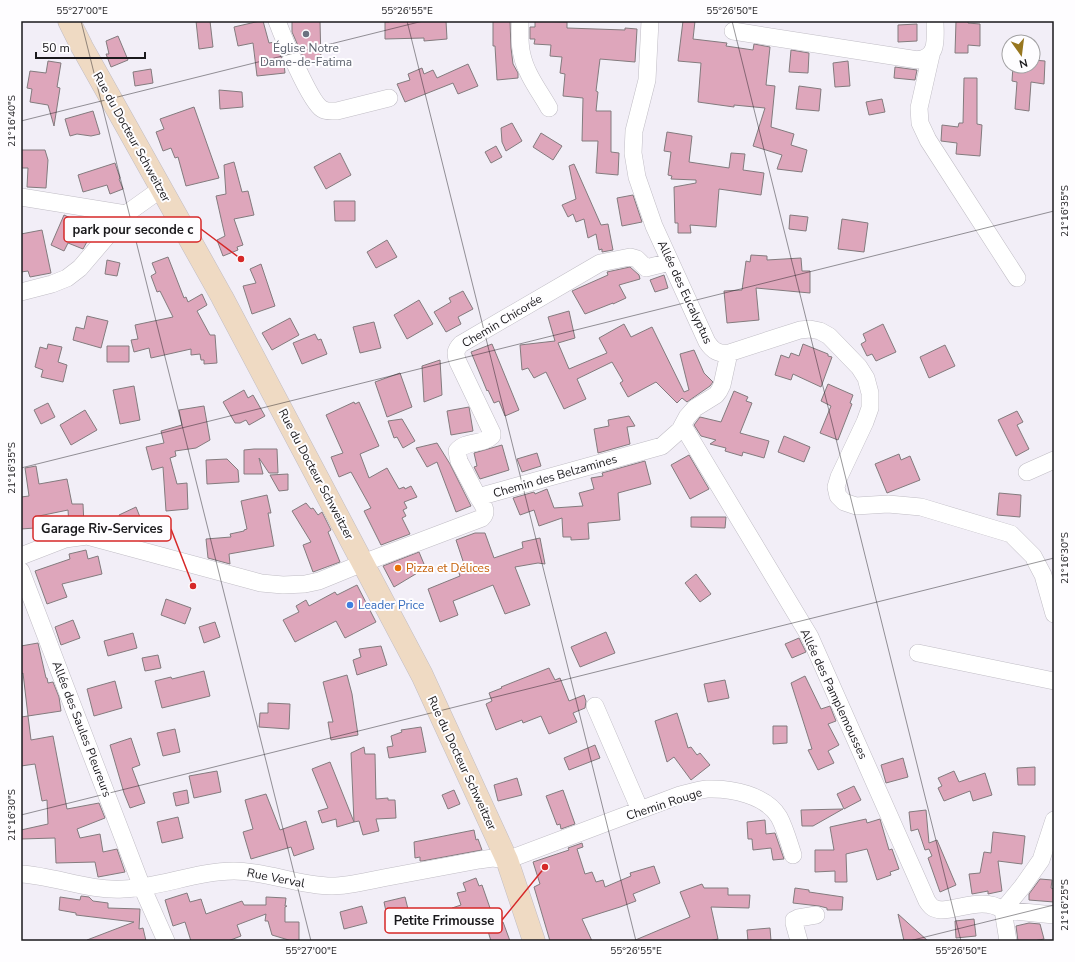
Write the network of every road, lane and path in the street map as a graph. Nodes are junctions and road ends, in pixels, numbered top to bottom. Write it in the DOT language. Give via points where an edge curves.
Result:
graph roads {
  1 [pos="69,21"];
  2 [pos="277,21"];
  3 [pos="520,21"];
  4 [pos="650,21"];
  5 [pos="935,21"];
  6 [pos="733,31"];
  7 [pos="931,56"];
  8 [pos="389,98"];
  9 [pos="549,108"];
  10 [pos="162,189"];
  11 [pos="21,196"];
  12 [pos="126,214"];
  13 [pos="670,262"];
  14 [pos="1017,278"];
  15 [pos="21,292"];
  16 [pos="729,353"];
  17 [pos="683,426"];
  18 [pos="1054,460"];
  19 [pos="1027,472"];
  20 [pos="478,497"];
  21 [pos="21,556"];
  22 [pos="363,563"];
  23 [pos="21,571"];
  24 [pos="1054,614"];
  25 [pos="918,653"];
  26 [pos="1054,681"];
  27 [pos="595,706"];
  28 [pos="640,810"];
  29 [pos="1054,820"];
  30 [pos="793,855"];
  31 [pos="507,860"];
  32 [pos="21,874"];
  33 [pos="142,887"];
  34 [pos="1003,910"];
  35 [pos="816,915"];
  36 [pos="1054,915"];
  37 [pos="166,941"];
  38 [pos="534,941"];
  39 [pos="799,941"];
  40 [pos="1008,941"];
  1 -- 10 [label="main road, Rue du Docteur Schweitzer"];
  2 -- 8 [label="street" via="296,65 315,102 322,109 337,111"];
  3 -- 9 [label="street" via="520,42 526,69"];
  4 -- 13 [label="street, Allée des Eucalyptus" via="647,80 634,130 633,153 637,178"];
  5 -- 7 [label="street"];
  6 -- 7 [label="street" via="918,60"];
  7 -- 14 [label="street" via="919,108 920,123 928,140"];
  10 -- 12 [label="street"];
  10 -- 22 [label="main road, Rue du Docteur Schweitzer"];
  11 -- 12 [label="street"];
  12 -- 15 [label="street" via="80,268 67,278"];
  13 -- 16 [label="street, Allée des Eucalyptus" via="707,342 719,354"];
  13 -- 20 [label="street, Chemin Chicorée" via="648,268 630,256 600,263 457,348 455,353 458,362 492,433 488,439 466,444 457,451 458,460"];
  16 -- 17 [label="street, Chemin des Belzamines" via="719,391 695,408"];
  16 -- 24 [label="street" via="800,330 815,330 829,336 859,367 866,378 870,393 870,408 866,422 839,477 836,487 838,496 844,502 856,506 888,504 921,507 1011,534 1033,556 1043,575"];
  17 -- 20 [label="street, Chemin des Belzamines" via="662,446"];
  17 -- 34 [label="street, Allée des Pamplemousses" via="810,637 927,901 935,910 990,904"];
  18 -- 19 [label="street"];
  20 -- 22 [label="street, Chemin des Belzamines" via="486,512 482,518"];
  21 -- 22 [label="street" via="60,540 87,536 261,583 283,585 319,581"];
  22 -- 31 [label="main road, Rue du Docteur Schweitzer" via="422,675"];
  23 -- 33 [label="street, Allée des Saules Pleureurs"];
  25 -- 26 [label="street"];
  27 -- 28 [label="street"];
  28 -- 30 [label="street, Chemin Rouge" via="680,795 706,789 747,794 760,800 779,818"];
  28 -- 31 [label="street, Chemin Rouge"];
  29 -- 34 [label="street" via="1041,860"];
  31 -- 33 [label="street, Rue Verval" via="479,860 333,886 311,885 256,873 233,871"];
  31 -- 38 [label="main road, Rue du Docteur Schweitzer"];
  32 -- 33 [label="street, Rue Verval" via="102,888"];
  33 -- 37 [label="street, Allée des Saules Pleureurs"];
  34 -- 36 [label="street"];
  34 -- 40 [label="street"];
  35 -- 39 [label="street" via="794,920"];
}
